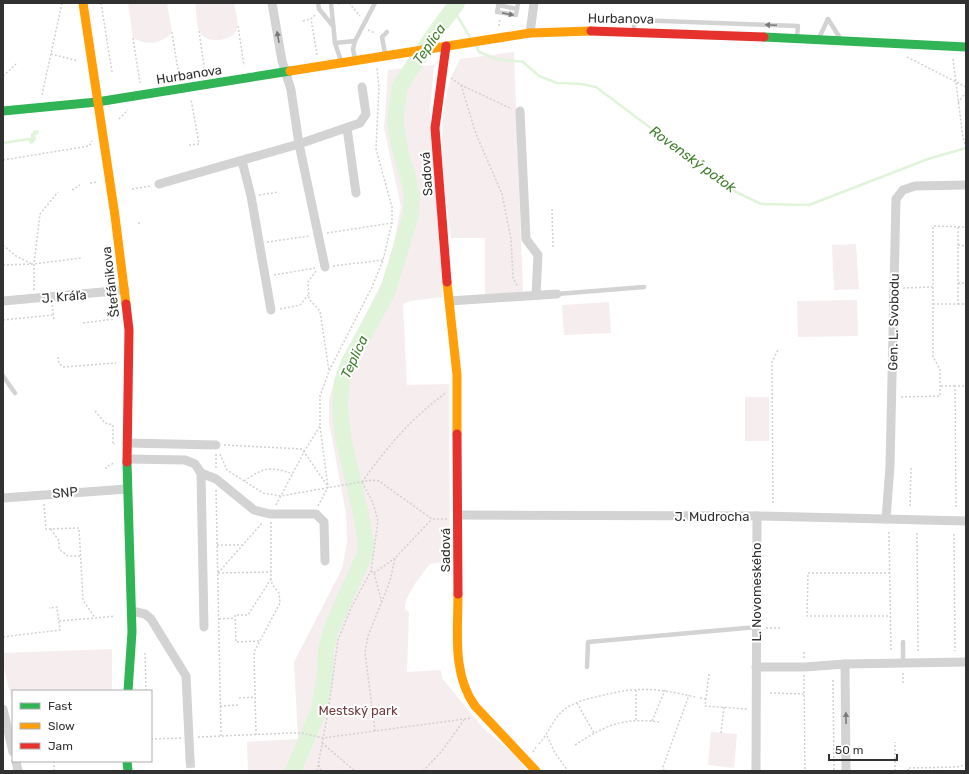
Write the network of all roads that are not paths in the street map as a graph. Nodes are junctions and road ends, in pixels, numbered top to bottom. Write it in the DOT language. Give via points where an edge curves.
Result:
graph roads {
  1 [pos="83,3"];
  2 [pos="272,3"];
  3 [pos="318,3"];
  4 [pos="331,3"];
  5 [pos="375,3"];
  6 [pos="518,3"];
  7 [pos="534,3"];
  8 [pos="498,4"];
  9 [pos="333,26"];
  10 [pos="634,31"];
  11 [pos="387,32"];
  12 [pos="530,33"];
  13 [pos="797,38"];
  14 [pos="818,39"];
  15 [pos="355,41"];
  16 [pos="842,41"];
  17 [pos="335,43"];
  18 [pos="446,46"];
  19 [pos="964,46"];
  20 [pos="385,55"];
  21 [pos="355,60"];
  22 [pos="341,62"];
  23 [pos="285,72"];
  24 [pos="362,87"];
  25 [pos="97,102"];
  26 [pos="3,111"];
  27 [pos="520,112"];
  28 [pos="347,128"];
  29 [pos="299,144"];
  30 [pos="242,161"];
  31 [pos="159,184"];
  32 [pos="966,185"];
  33 [pos="356,193"];
  34 [pos="322,267"];
  35 [pos="644,287"];
  36 [pos="125,290"];
  37 [pos="557,294"];
  38 [pos="536,295"];
  39 [pos="3,301"];
  40 [pos="449,301"];
  41 [pos="270,310"];
  42 [pos="3,376"];
  43 [pos="15,393"];
  44 [pos="127,443"];
  45 [pos="216,444"];
  46 [pos="127,459"];
  47 [pos="201,473"];
  48 [pos="127,489"];
  49 [pos="3,498"];
  50 [pos="757,516"];
  51 [pos="454,517"];
  52 [pos="886,520"];
  53 [pos="966,521"];
  54 [pos="325,561"];
  55 [pos="132,611"];
  56 [pos="204,627"];
  57 [pos="757,627"];
  58 [pos="903,642"];
  59 [pos="966,662"];
  60 [pos="903,663"];
  61 [pos="846,664"];
  62 [pos="587,667"];
  63 [pos="756,667"];
  64 [pos="128,690"];
  65 [pos="3,708"];
  66 [pos="9,742"];
  67 [pos="190,758"];
  68 [pos="536,771"];
  69 [pos="756,771"];
  70 [pos="846,771"];
  1 -- 25 [label="street, Štefánikova"];
  23 -- 2 [label="street, one-way"];
  3 -- 9 [label="lane" via="319,9"];
  4 -- 9 [label="lane"];
  5 -- 15 [label="lane"];
  8 -- 6 [label="lane, one-way" via="497,12 516,15"];
  7 -- 12 [label="street"];
  9 -- 17 [label="lane"];
  10 -- 12 [label="street, Hurbanova"];
  10 -- 13 [label="street, Hurbanova"];
  13 -- 10 [label="lane, one-way" via="798,26 634,20"];
  11 -- 20 [label="lane" via="382,37"];
  12 -- 18 [label="street, Hurbanova"];
  13 -- 14 [label="street, Hurbanova"];
  14 -- 16 [label="street, Hurbanova"];
  14 -- 16 [label="lane" via="828,19"];
  15 -- 17 [label="lane"];
  15 -- 21 [label="lane"];
  16 -- 19 [label="street, Hurbanova"];
  17 -- 22 [label="lane"];
  18 -- 20 [label="street, Hurbanova"];
  18 -- 40 [label="street, Sadová" via="435,128"];
  20 -- 21 [label="street, Hurbanova"];
  21 -- 22 [label="street, Hurbanova"];
  22 -- 23 [label="street, Hurbanova"];
  23 -- 25 [label="street, Hurbanova"];
  23 -- 29 [label="street" via="291,90"];
  24 -- 28 [label="street" via="366,114 360,123"];
  25 -- 26 [label="street, Hurbanova"];
  25 -- 36 [label="street, Štefánikova"];
  27 -- 38 [label="street" via="526,239 538,255"];
  28 -- 29 [label="street"];
  28 -- 33 [label="street"];
  29 -- 30 [label="street"];
  29 -- 34 [label="street"];
  30 -- 31 [label="street"];
  30 -- 41 [label="street"];
  32 -- 52 [label="street, Gen. L. Svobodu" via="915,186 903,190 896,199 890,466"];
  35 -- 37 [label="lane"];
  36 -- 39 [label="street, J. Kráľa"];
  36 -- 44 [label="street, Štefánikova" via="129,344"];
  37 -- 38 [label="street"];
  38 -- 40 [label="street"];
  40 -- 51 [label="street, Sadová" via="457,375"];
  42 -- 43 [label="lane"];
  44 -- 45 [label="street"];
  44 -- 46 [label="street, Štefánikova"];
  46 -- 47 [label="street" via="185,460 195,464"];
  46 -- 48 [label="street, Štefánikova"];
  47 -- 54 [label="street" via="216,479 254,510 270,514 316,514 324,522"];
  47 -- 56 [label="street"];
  48 -- 49 [label="street, SNP"];
  48 -- 55 [label="street, Štefánikova"];
  50 -- 51 [label="street, J. Mudrocha"];
  50 -- 52 [label="street, J. Mudrocha"];
  50 -- 57 [label="street, L. Novomeského"];
  51 -- 68 [label="street, Sadová" via="458,665 462,683 475,706"];
  52 -- 53 [label="street, J. Mudrocha"];
  55 -- 64 [label="street, Štefánikova"];
  55 -- 67 [label="street" via="145,614 151,619 186,676 185,738"];
  57 -- 62 [label="lane" via="588,642"];
  57 -- 63 [label="street, L. Novomeského"];
  58 -- 60 [label="lane"];
  59 -- 60 [label="street"];
  60 -- 61 [label="street"];
  61 -- 63 [label="street"];
  70 -- 61 [label="street, one-way"];
  63 -- 69 [label="street, L. Novomeského"];
  65 -- 66 [label="street"];
}
